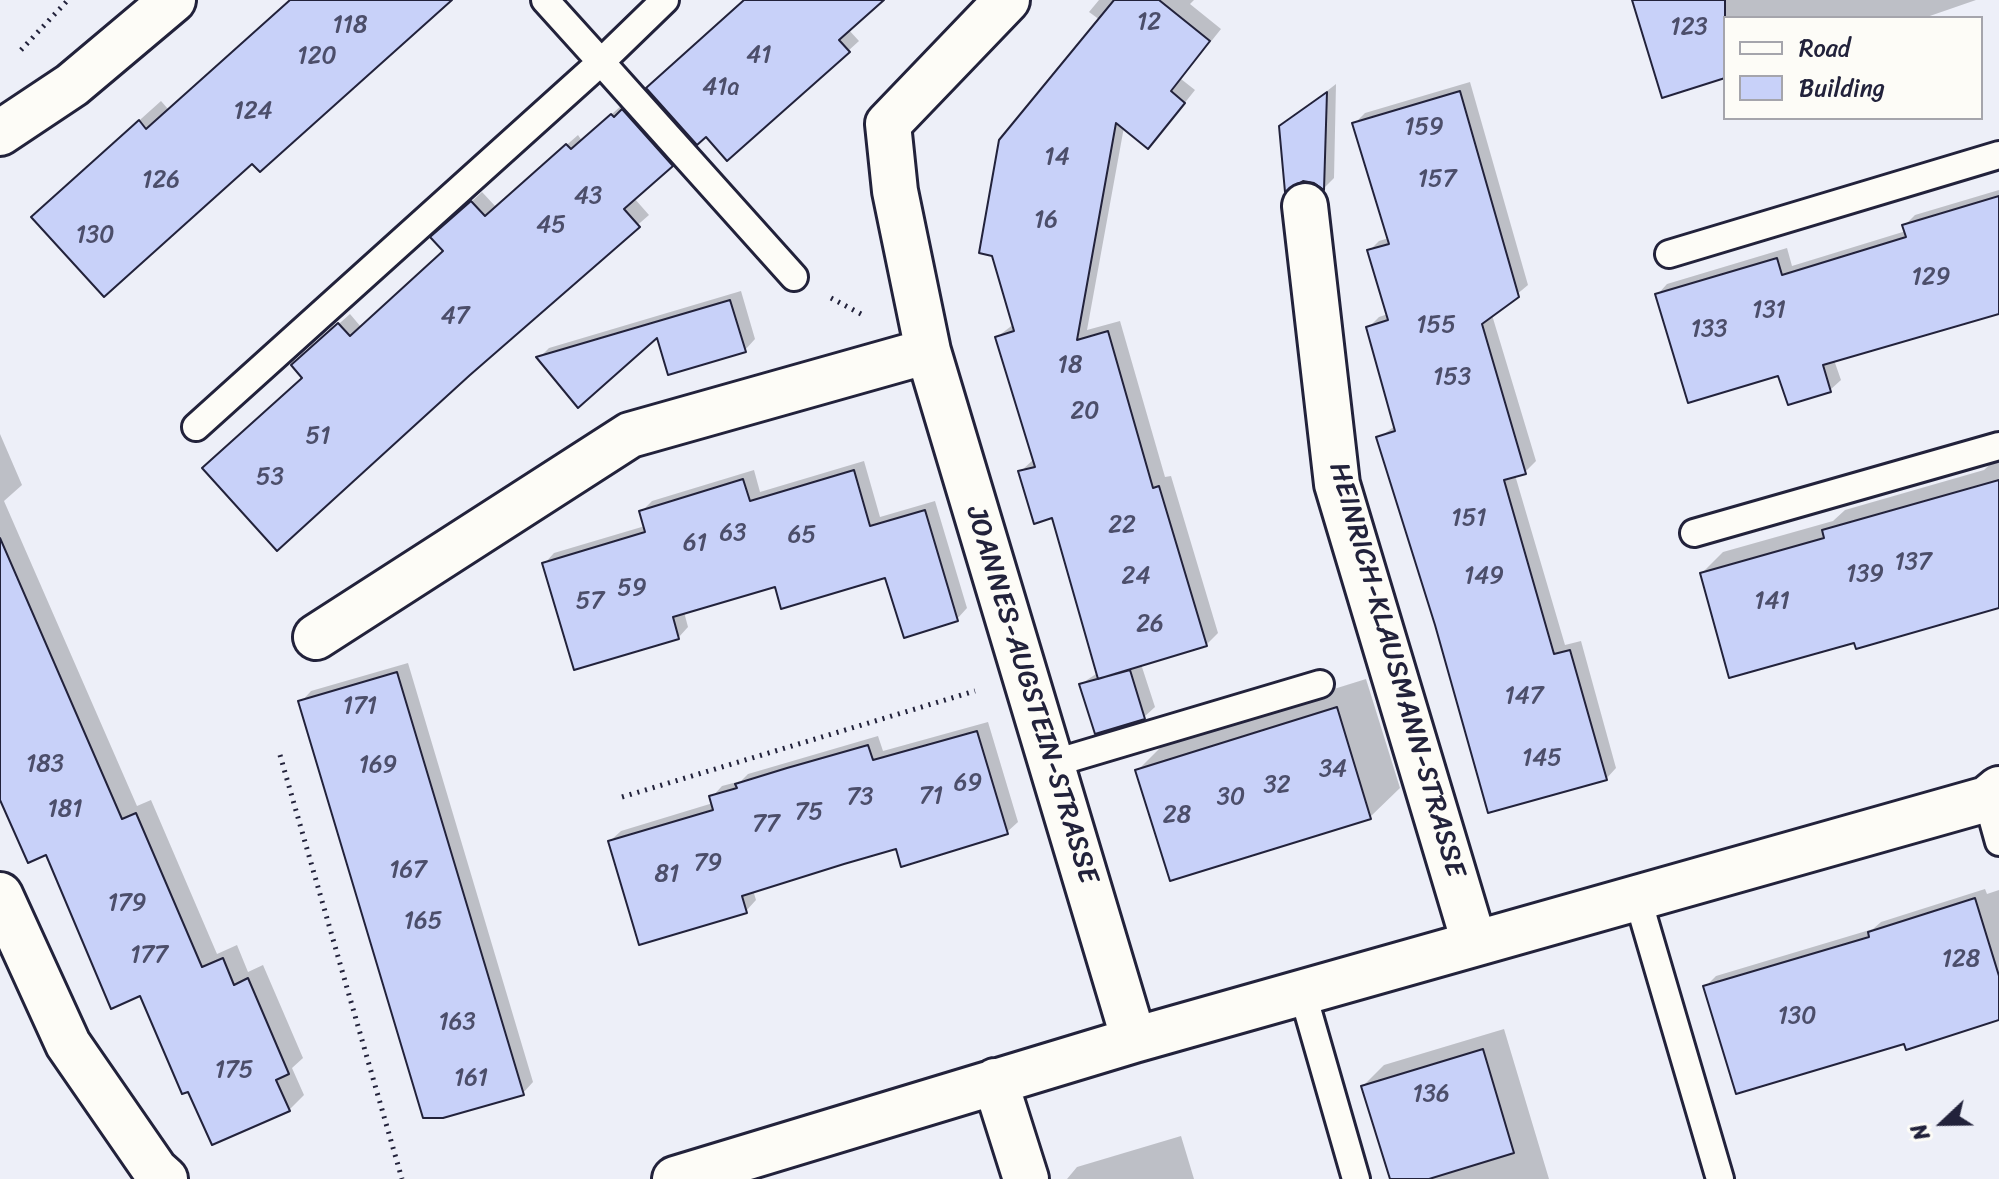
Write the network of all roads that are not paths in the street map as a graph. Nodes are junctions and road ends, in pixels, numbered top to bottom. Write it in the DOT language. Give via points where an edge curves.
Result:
graph roads {
  1 [pos="173,0"];
  2 [pos="545,0"];
  3 [pos="665,0"];
  4 [pos="1007,0"];
  5 [pos="601,62"];
  6 [pos="0,133"];
  7 [pos="1999,155"];
  8 [pos="1305,206"];
  9 [pos="1669,254"];
  10 [pos="794,277"];
  11 [pos="928,351"];
  12 [pos="196,427"];
  13 [pos="1999,446"];
  14 [pos="1694,533"];
  15 [pos="316,637"];
  16 [pos="1320,684"];
  17 [pos="1051,764"];
  18 [pos="1993,794"];
  19 [pos="1999,842"];
  20 [pos="0,895"];
  21 [pos="1637,896"];
  22 [pos="1474,942"];
  23 [pos="1302,991"];
  24 [pos="1134,1040"];
  25 [pos="995,1081"];
  26 [pos="165,1179"];
  27 [pos="675,1179"];
  28 [pos="1026,1179"];
  29 [pos="1356,1179"];
  30 [pos="1720,1179"];
  1 -- 6 [label="street" via="72,85"];
  2 -- 5 [label="lane"];
  3 -- 5 [label="lane"];
  4 -- 11 [label="street, JOANNES-AUGSTEIN-STRASSE" via="888,124 895,191"];
  5 -- 10 [label="lane"];
  5 -- 12 [label="lane"];
  7 -- 9 [label="lane"];
  8 -- 22 [label="street, HEINRICH-KLAUSMANN-STRASSE" via="1337,484"];
  11 -- 15 [label="street" via="630,435"];
  11 -- 17 [label="street, JOANNES-AUGSTEIN-STRASSE"];
  13 -- 14 [label="lane"];
  16 -- 17 [label="lane"];
  17 -- 24 [label="street, JOANNES-AUGSTEIN-STRASSE"];
  18 -- 19 [label="lane"];
  18 -- 21 [label="street"];
  20 -- 26 [label="street" via="68,1044"];
  21 -- 22 [label="street"];
  21 -- 30 [label="lane"];
  22 -- 23 [label="street"];
  23 -- 24 [label="street"];
  23 -- 29 [label="lane"];
  24 -- 25 [label="street"];
  25 -- 27 [label="street"];
  25 -- 28 [label="street"];
}
